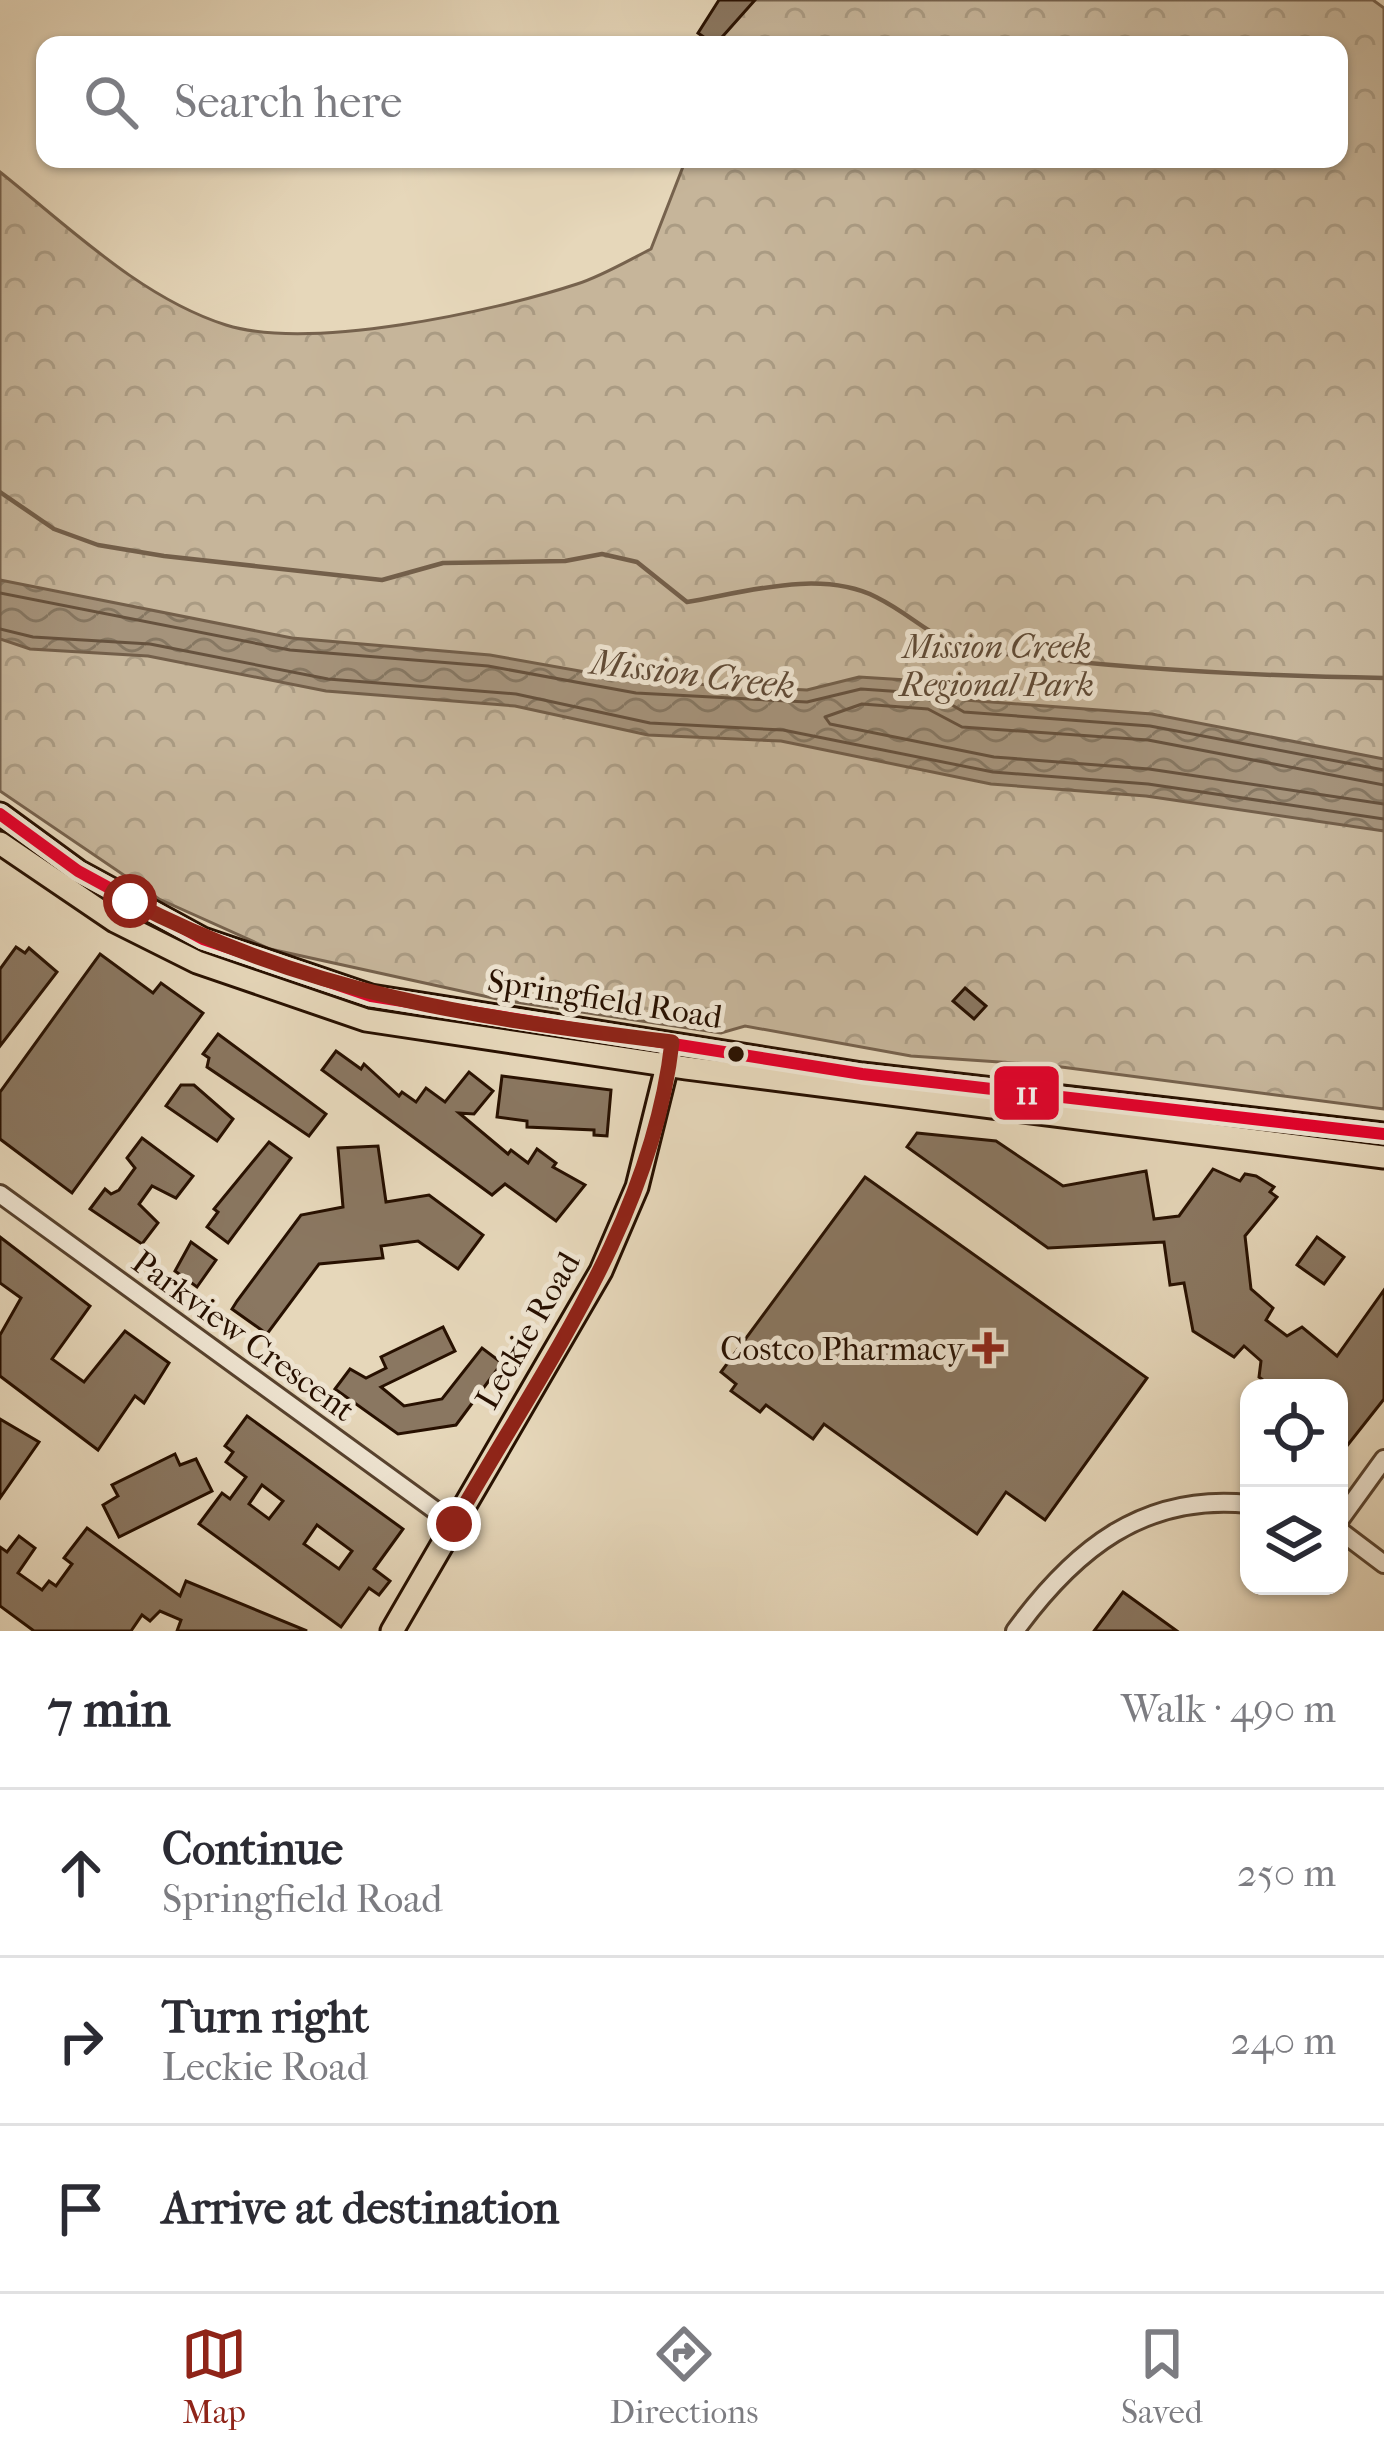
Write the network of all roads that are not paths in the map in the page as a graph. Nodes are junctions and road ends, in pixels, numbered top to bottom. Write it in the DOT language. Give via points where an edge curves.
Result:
graph roads {
  1 [pos="0,814"];
  2 [pos="0,844"];
  3 [pos="672,1042"];
  4 [pos="669,1066"];
  5 [pos="1384,1134"];
  6 [pos="1384,1157"];
  7 [pos="0,1194"];
  8 [pos="1384,1459"];
  9 [pos="1240,1503"];
  10 [pos="1348,1509"];
  11 [pos="454,1524"];
  12 [pos="1348,1537"];
  13 [pos="1384,1564"];
  14 [pos="392,1631"];
  15 [pos="1015,1631"];
  1 -- 3 [label="main road, Springfield Road" via="130,901 284,970 371,996"];
  2 -- 4 [label="main road, Springfield Road" via="116,921 265,988 366,1020"];
  3 -- 4 [label="main road, Leckie Road"];
  3 -- 5 [label="main road, Springfield Road" via="862,1074"];
  4 -- 6 [label="main road, Springfield Road"];
  4 -- 11 [label="main road, Leckie Road" via="637,1187 601,1270"];
  7 -- 11 [label="street, Parkview Crescent"];
  8 -- 10 [label="street"];
  9 -- 15 [label="street" via="1151,1512 1096,1541 1049,1583"];
  11 -- 14 [label="main road, Leckie Road"];
  12 -- 13 [label="street"];
}
